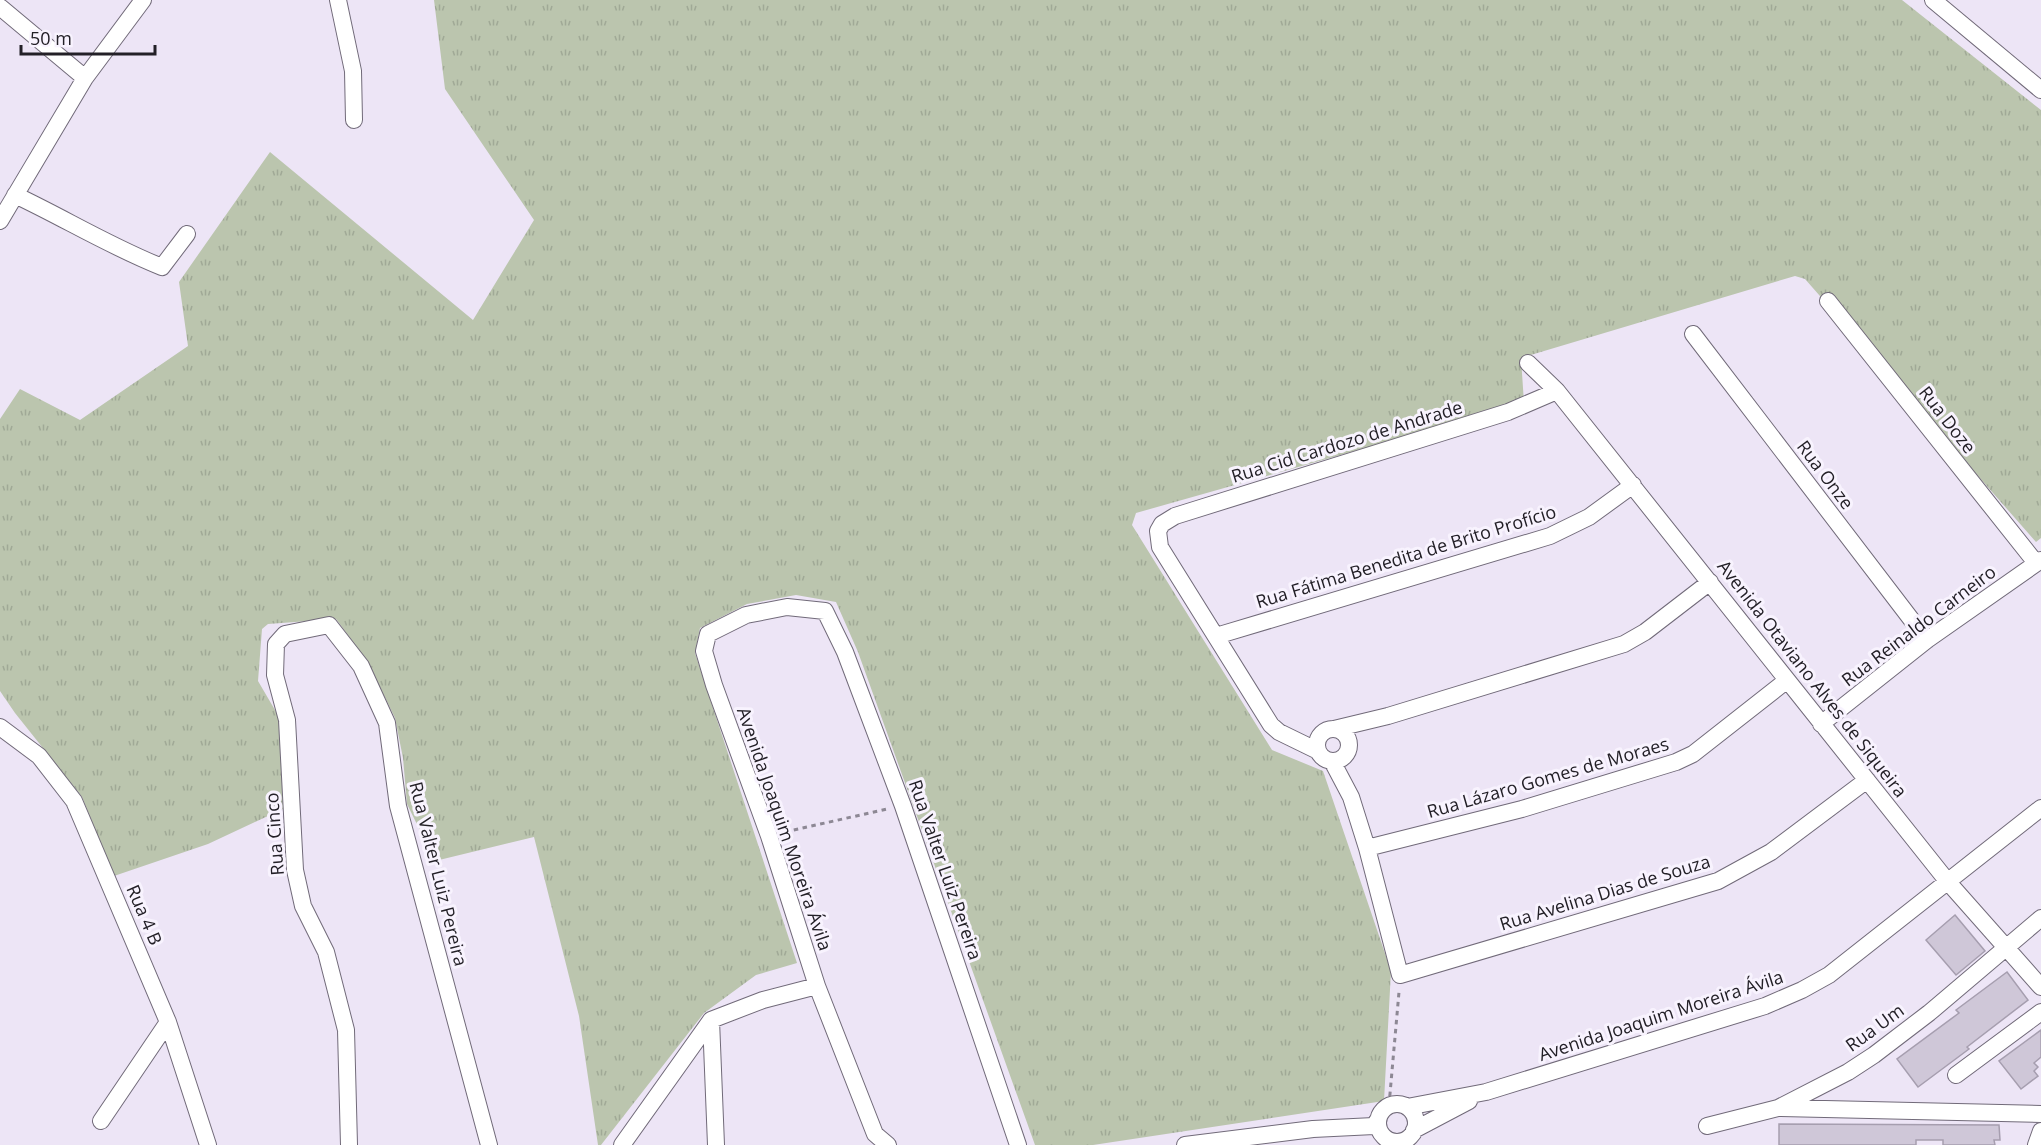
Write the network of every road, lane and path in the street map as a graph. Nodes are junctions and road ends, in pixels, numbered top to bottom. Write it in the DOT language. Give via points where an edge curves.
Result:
graph roads {
  1 [pos="143,0"];
  2 [pos="338,0"];
  3 [pos="1934,0"];
  4 [pos="0,7"];
  5 [pos="85,78"];
  6 [pos="2041,90"];
  7 [pos="354,120"];
  8 [pos="15,195"];
  9 [pos="0,222"];
  10 [pos="187,234"];
  11 [pos="1828,300"];
  12 [pos="1693,334"];
  13 [pos="1528,363"];
  14 [pos="1557,391"];
  15 [pos="1632,485"];
  16 [pos="2038,561"];
  17 [pos="1710,582"];
  18 [pos="825,611"];
  19 [pos="329,625"];
  20 [pos="1216,636"];
  21 [pos="1927,640"];
  22 [pos="1786,681"];
  23 [pos="1388,716"];
  24 [pos="1821,724"];
  25 [pos="1334,729"];
  26 [pos="2,732"];
  27 [pos="1318,744"];
  28 [pos="1348,746"];
  29 [pos="1332,761"];
  30 [pos="1867,780"];
  31 [pos="1351,797"];
  32 [pos="903,806"];
  33 [pos="2041,808"];
  34 [pos="769,836"];
  35 [pos="1367,848"];
  36 [pos="1948,882"];
  37 [pos="2041,918"];
  38 [pos="2006,947"];
  39 [pos="1400,975"];
  40 [pos="817,986"];
  41 [pos="2041,987"];
  42 [pos="2041,1012"];
  43 [pos="711,1020"];
  44 [pos="168,1022"];
  45 [pos="1956,1075"];
  46 [pos="1486,1092"];
  47 [pos="1389,1106"];
  48 [pos="1407,1107"];
  49 [pos="1778,1108"];
  50 [pos="2041,1114"];
  51 [pos="101,1121"];
  52 [pos="1377,1121"];
  53 [pos="1707,1126"];
  54 [pos="2041,1131"];
  55 [pos="1412,1137"];
  56 [pos="1387,1142"];
  57 [pos="208,1145"];
  58 [pos="349,1145"];
  59 [pos="489,1145"];
  60 [pos="622,1145"];
  61 [pos="716,1145"];
  62 [pos="888,1145"];
  63 [pos="1018,1145"];
  64 [pos="1185,1145"];
  65 [pos="2036,1145"];
  1 -- 5 [label="street"];
  2 -- 7 [label="street" via="353,71"];
  3 -- 6 [label="street"];
  4 -- 5 [label="street"];
  5 -- 8 [label="street"];
  8 -- 9 [label="street"];
  8 -- 10 [label="street" via="162,267"];
  11 -- 16 [label="street, Rua Doze"];
  12 -- 21 [label="street, Rua Onze"];
  13 -- 14 [label="street, Avenida Otaviano Alves de Siqueira"];
  14 -- 15 [label="street, Avenida Otaviano Alves de Siqueira"];
  14 -- 20 [label="street, Rua Cid Cardozo de Andrade" via="1508,412 1174,516 1162,524 1157,538 1160,547"];
  15 -- 17 [label="street, Avenida Otaviano Alves de Siqueira"];
  15 -- 20 [label="street, Rua Fátima Benedita de Brito Profício" via="1589,517 1550,536"];
  16 -- 21 [label="street, Rua Reinaldo Carneiro"];
  17 -- 22 [label="street, Avenida Otaviano Alves de Siqueira"];
  17 -- 23 [label="street" via="1624,644"];
  18 -- 32 [label="street, Rua Valter Luiz Pereira" via="845,652"];
  18 -- 34 [label="street, Avenida Joaquim Moreira Ávila" via="786,608 746,615 708,633 704,651"];
  19 -- 58 [label="street, Rua Cinco" via="285,634 276,644 275,675 287,720 295,870 303,906 326,952 346,1030"];
  19 -- 59 [label="street, Rua Valter Luiz Pereira" via="362,666 387,723 398,806"];
  20 -- 27 [label="street" via="1271,725 1292,738"];
  21 -- 24 [label="street, Rua Reinaldo Carneiro"];
  22 -- 24 [label="street, Avenida Otaviano Alves de Siqueira"];
  22 -- 35 [label="street, Rua Lázaro Gomes de Moraes" via="1693,754 1676,762 1522,809"];
  23 -- 25 [label="street"];
  23 -- 28 [label="street"];
  24 -- 30 [label="street, Avenida Otaviano Alves de Siqueira"];
  25 -- 27 [label="street" via="1322,733"];
  25 -- 28 [label="street" via="1345,734"];
  26 -- 44 [label="street, Rua 4 B" via="39,756 74,801"];
  27 -- 29 [label="street" via="1321,756"];
  28 -- 29 [label="street" via="1344,757"];
  28 -- 31 [label="street"];
  29 -- 31 [label="street"];
  30 -- 36 [label="street, Avenida Otaviano Alves de Siqueira"];
  30 -- 39 [label="street, Rua Avelina Dias de Souza" via="1771,852 1718,881"];
  31 -- 35 [label="street"];
  32 -- 34 [label="path"];
  32 -- 63 [label="street, Rua Valter Luiz Pereira"];
  33 -- 36 [label="street, Avenida Joaquim Moreira Ávila"];
  34 -- 40 [label="street, Avenida Joaquim Moreira Ávila"];
  35 -- 39 [label="street"];
  36 -- 38 [label="street, Avenida Otaviano Alves de Siqueira"];
  36 -- 46 [label="street, Avenida Joaquim Moreira Ávila" via="1829,975 1802,990 1765,1006"];
  37 -- 38 [label="street, Rua Um"];
  38 -- 41 [label="street, Avenida Otaviano Alves de Siqueira"];
  38 -- 49 [label="street, Rua Um" via="1874,1055"];
  39 -- 47 [label="path"];
  40 -- 43 [label="street" via="763,1000"];
  40 -- 62 [label="street, Avenida Joaquim Moreira Ávila" via="875,1134"];
  42 -- 45 [label="street"];
  43 -- 60 [label="street"];
  43 -- 61 [label="street"];
  44 -- 51 [label="street"];
  44 -- 57 [label="street, Rua 4 B"];
  46 -- 48 [label="street, Avenida Joaquim Moreira Ávila"];
  46 -- 55 [label="street, Avenida Joaquim Moreira Ávila"];
  47 -- 48 [label="street"];
  47 -- 52 [label="street"];
  48 -- 55 [label="street" via="1415,1117"];
  49 -- 50 [label="street"];
  49 -- 53 [label="street, Rua Um"];
  52 -- 56 [label="street"];
  52 -- 64 [label="street" via="1374,1126 1313,1129"];
  54 -- 65 [label="street"];
  55 -- 56 [label="street"];
}
